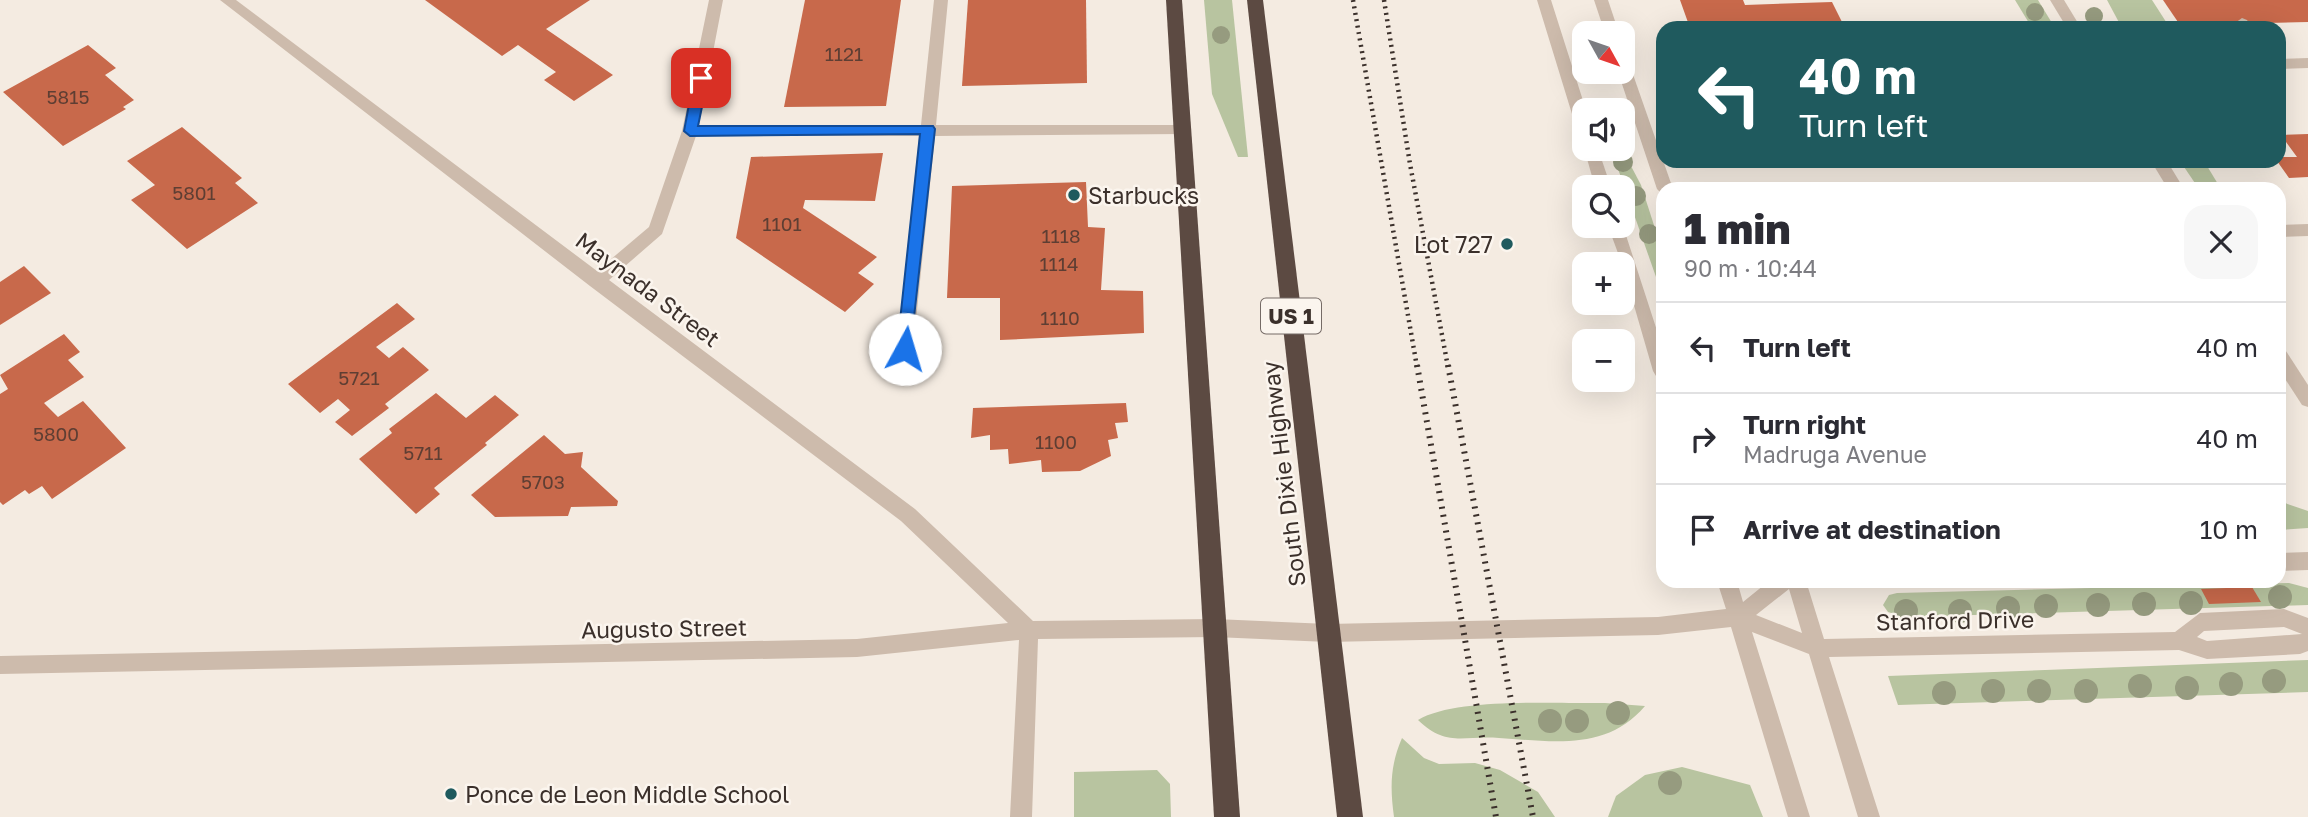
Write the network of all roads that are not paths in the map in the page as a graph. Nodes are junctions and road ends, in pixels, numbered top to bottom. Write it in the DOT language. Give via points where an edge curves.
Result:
graph roads {
  1 [pos="227,0"];
  2 [pos="716,0"];
  3 [pos="942,0"];
  4 [pos="1174,0"];
  5 [pos="1255,0"];
  6 [pos="1544,0"];
  7 [pos="1601,0"];
  8 [pos="2057,0"];
  9 [pos="1608,21"];
  10 [pos="2070,21"];
  11 [pos="2308,63"];
  12 [pos="2286,64"];
  13 [pos="1629,84"];
  14 [pos="1575,98"];
  15 [pos="928,129"];
  16 [pos="1183,130"];
  17 [pos="690,131"];
  18 [pos="1656,163"];
  19 [pos="2308,230"];
  20 [pos="2286,231"];
  21 [pos="1620,238"];
  22 [pos="596,281"];
  23 [pos="905,349"];
  24 [pos="1656,353"];
  25 [pos="2286,366"];
  26 [pos="2308,400"];
  27 [pos="2308,561"];
  28 [pos="2286,562"];
  29 [pos="1729,588"];
  30 [pos="1775,588"];
  31 [pos="1798,588"];
  32 [pos="1738,617"];
  33 [pos="2308,627"];
  34 [pos="1214,628"];
  35 [pos="1029,630"];
  36 [pos="1328,632"];
  37 [pos="2179,641"];
  38 [pos="2308,641"];
  39 [pos="1817,648"];
  40 [pos="0,665"];
  41 [pos="1021,817"];
  42 [pos="1227,817"];
  43 [pos="1350,817"];
  44 [pos="1799,817"];
  45 [pos="1869,817"];
  1 -- 22 [label="street, Maynada Street"];
  2 -- 17 [label="street"];
  3 -- 15 [label="street"];
  4 -- 16 [label="highway"];
  5 -- 36 [label="highway, South Dixie Highway / US 1"];
  6 -- 14 [label="street"];
  7 -- 9 [label="street"];
  8 -- 10 [label="street"];
  11 -- 12 [label="street"];
  13 -- 18 [label="street"];
  15 -- 16 [label="street"];
  15 -- 17 [label="street"];
  15 -- 23 [label="street"];
  16 -- 34 [label="highway"];
  17 -- 22 [label="street" via="656,230"];
  19 -- 20 [label="street"];
  21 -- 24 [label="street"];
  22 -- 35 [label="street, Maynada Street" via="908,515"];
  25 -- 26 [label="street"];
  27 -- 28 [label="street"];
  29 -- 32 [label="street"];
  30 -- 32 [label="street"];
  31 -- 39 [label="street"];
  32 -- 36 [label="street, Stanford Drive" via="1657,626"];
  32 -- 39 [label="street, Stanford Drive"];
  32 -- 44 [label="street"];
  33 -- 37 [label="street" via="2284,618 2200,622"];
  34 -- 35 [label="street, Augusto Street"];
  34 -- 36 [label="street, Augusto Street"];
  34 -- 42 [label="highway"];
  35 -- 40 [label="street, Augusto Street" via="857,648"];
  35 -- 41 [label="street"];
  36 -- 43 [label="highway, South Dixie Highway / US 1"];
  37 -- 38 [label="street, Stanford Drive" via="2207,650"];
  37 -- 39 [label="street, Stanford Drive"];
  39 -- 45 [label="street"];
}
